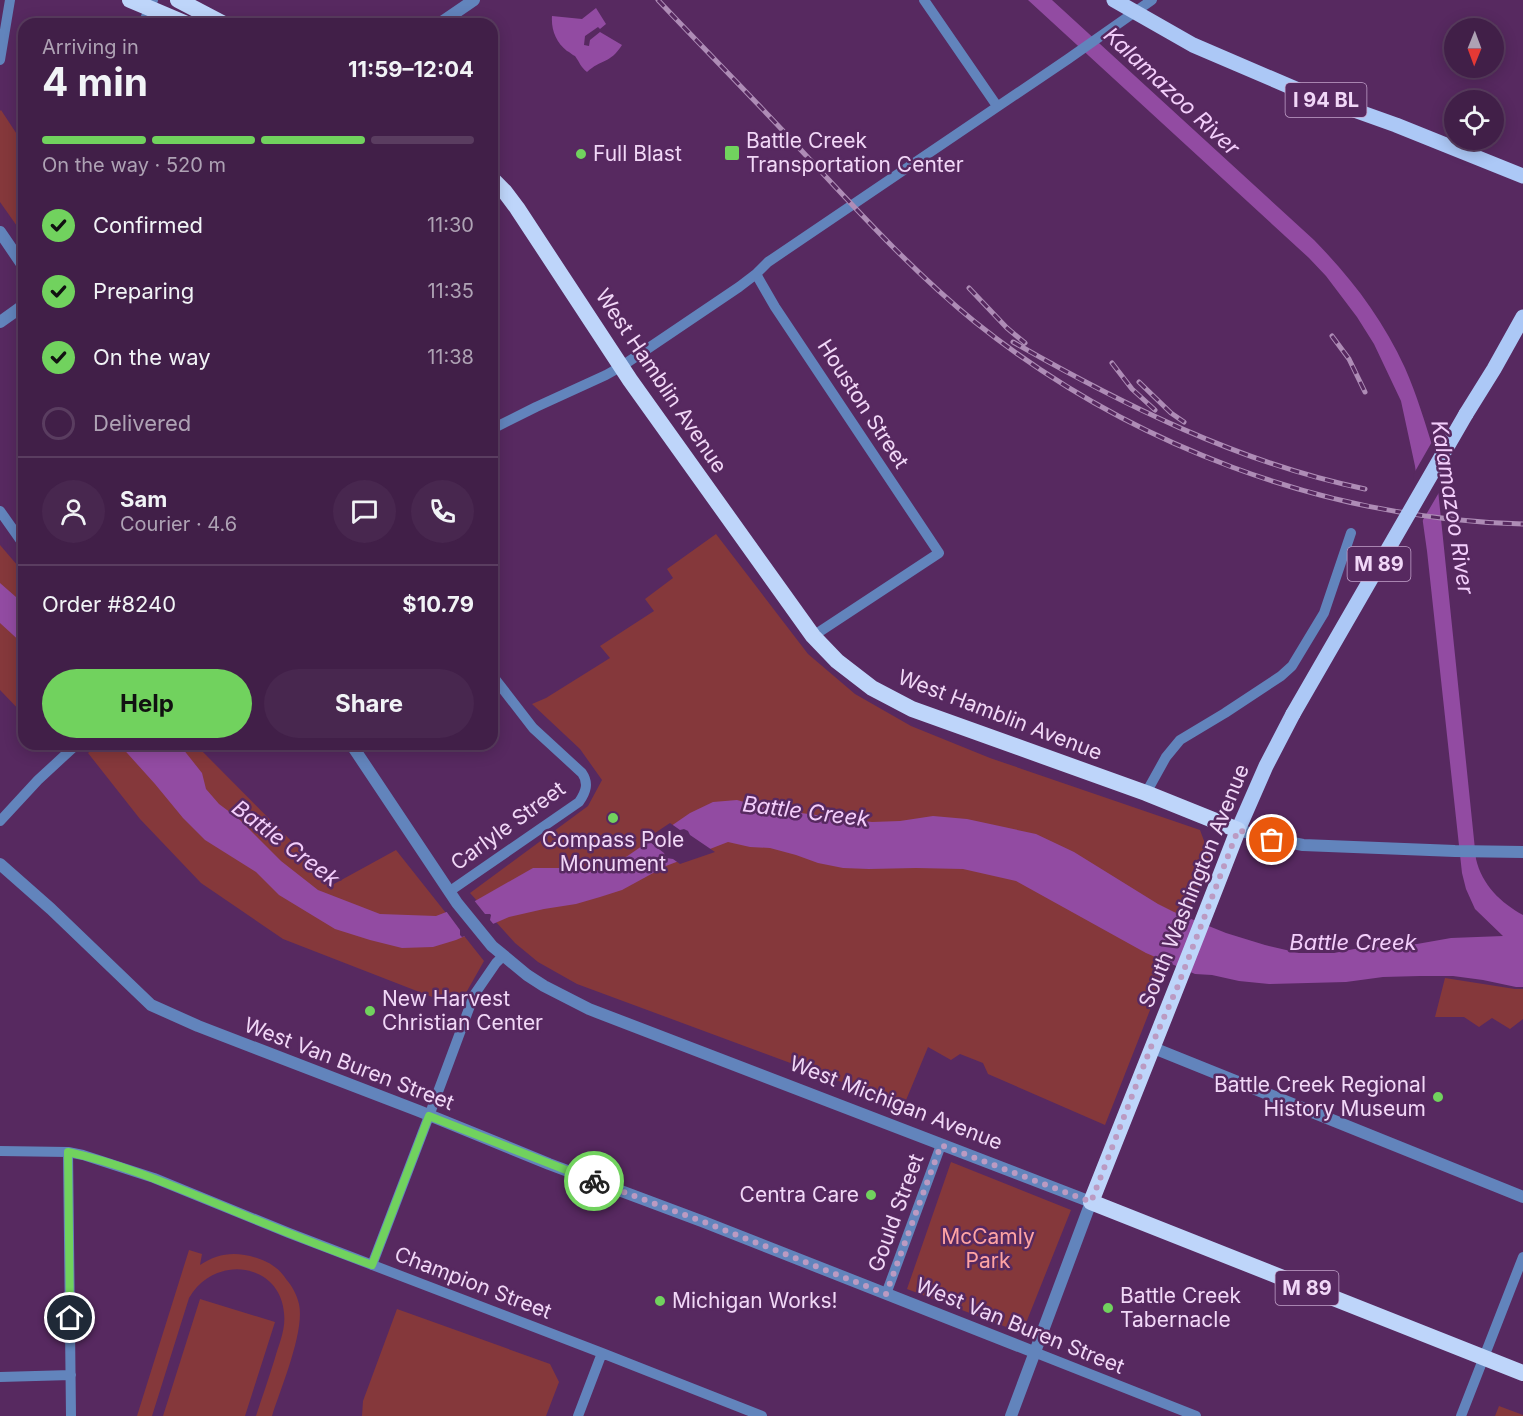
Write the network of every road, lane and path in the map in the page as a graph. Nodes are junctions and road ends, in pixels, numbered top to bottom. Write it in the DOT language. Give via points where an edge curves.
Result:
graph roads {
  1 [pos="10,0"];
  2 [pos="130,0"];
  3 [pos="178,0"];
  4 [pos="474,0"];
  5 [pos="924,0"];
  6 [pos="1113,0"];
  7 [pos="1152,0"];
  8 [pos="148,11"];
  9 [pos="1134,11"];
  10 [pos="169,18"];
  11 [pos="212,18"];
  12 [pos="448,18"];
  13 [pos="0,60"];
  14 [pos="997,106"];
  15 [pos="1523,176"];
  16 [pos="498,185"];
  17 [pos="0,232"];
  18 [pos="18,258"];
  19 [pos="756,274"];
  20 [pos="18,309"];
  21 [pos="1523,317"];
  22 [pos="0,322"];
  23 [pos="622,366"];
  24 [pos="498,426"];
  25 [pos="0,511"];
  26 [pos="1352,533"];
  27 [pos="18,536"];
  28 [pos="813,636"];
  29 [pos="498,683"];
  30 [pos="70,750"];
  31 [pos="355,750"];
  32 [pos="1146,793"];
  33 [pos="0,820"];
  34 [pos="1238,830"];
  35 [pos="1523,852"];
  36 [pos="0,864"];
  37 [pos="450,891"];
  38 [pos="503,956"];
  39 [pos="1151,1047"];
  40 [pos="429,1116"];
  41 [pos="941,1145"];
  42 [pos="0,1151"];
  43 [pos="68,1152"];
  44 [pos="1523,1197"];
  45 [pos="1091,1202"];
  46 [pos="1523,1257"];
  47 [pos="372,1265"];
  48 [pos="886,1294"];
  49 [pos="1034,1352"];
  50 [pos="602,1353"];
  51 [pos="1484,1358"];
  52 [pos="1523,1373"];
  53 [pos="71,1375"];
  54 [pos="0,1377"];
  55 [pos="71,1416"];
  56 [pos="578,1416"];
  57 [pos="762,1416"];
  58 [pos="1011,1416"];
  59 [pos="1196,1416"];
  60 [pos="1461,1416"];
  1 -- 13 [label="street"];
  2 -- 8 [label="highway"];
  3 -- 11 [label="highway"];
  4 -- 12 [label="street"];
  5 -- 14 [label="street"];
  6 -- 9 [label="main road, I 94 BL"];
  7 -- 9 [label="street"];
  8 -- 10 [label="highway"];
  9 -- 14 [label="street"];
  9 -- 15 [label="main road, I 94 BL" via="1193,45 1298,90"];
  14 -- 19 [label="street"];
  16 -- 23 [label="highway, West Hamblin Avenue"];
  17 -- 18 [label="street"];
  19 -- 23 [label="street"];
  19 -- 28 [label="street, Houston Street" via="939,554"];
  20 -- 22 [label="street"];
  21 -- 34 [label="main road, South Washington Avenue / M 89, bridge" via="1293,714"];
  23 -- 24 [label="street"];
  23 -- 28 [label="highway, West Hamblin Avenue"];
  25 -- 27 [label="street"];
  26 -- 32 [label="street" via="1324,613 1292,666 1180,740"];
  28 -- 32 [label="highway, West Hamblin Avenue" via="872,688 912,709"];
  29 -- 37 [label="street, Carlyle Street" via="533,728 582,773 586,790 579,802"];
  30 -- 33 [label="street"];
  31 -- 37 [label="street, West Michigan Avenue"];
  32 -- 34 [label="highway, West Hamblin Avenue"];
  34 -- 35 [label="street, West Hamblin Avenue" via="1304,845"];
  34 -- 39 [label="highway, South Washington Avenue / M 89"];
  36 -- 40 [label="street, West Van Buren Street" via="151,1005"];
  37 -- 38 [label="street, West Michigan Avenue"];
  38 -- 40 [label="street" via="474,995"];
  38 -- 41 [label="street, West Michigan Avenue" via="544,987 589,1009"];
  39 -- 44 [label="street"];
  39 -- 45 [label="highway, South Washington Avenue / M 89"];
  40 -- 47 [label="street"];
  40 -- 48 [label="street, West Van Buren Street"];
  41 -- 45 [label="street, West Michigan Avenue"];
  41 -- 48 [label="street, Gould Street"];
  42 -- 43 [label="street, Champion Street"];
  43 -- 47 [label="street, Champion Street" via="154,1178"];
  43 -- 53 [label="street"];
  45 -- 49 [label="street"];
  45 -- 51 [label="highway, West Michigan Avenue / M 89"];
  46 -- 51 [label="street"];
  47 -- 50 [label="street, Champion Street"];
  48 -- 49 [label="street, West Van Buren Street"];
  49 -- 58 [label="street"];
  49 -- 59 [label="street, West Van Buren Street"];
  50 -- 56 [label="street"];
  50 -- 57 [label="street, Champion Street"];
  51 -- 52 [label="highway, West Michigan Avenue / M 89"];
  51 -- 60 [label="street"];
  53 -- 54 [label="street"];
  53 -- 55 [label="street"];
}
